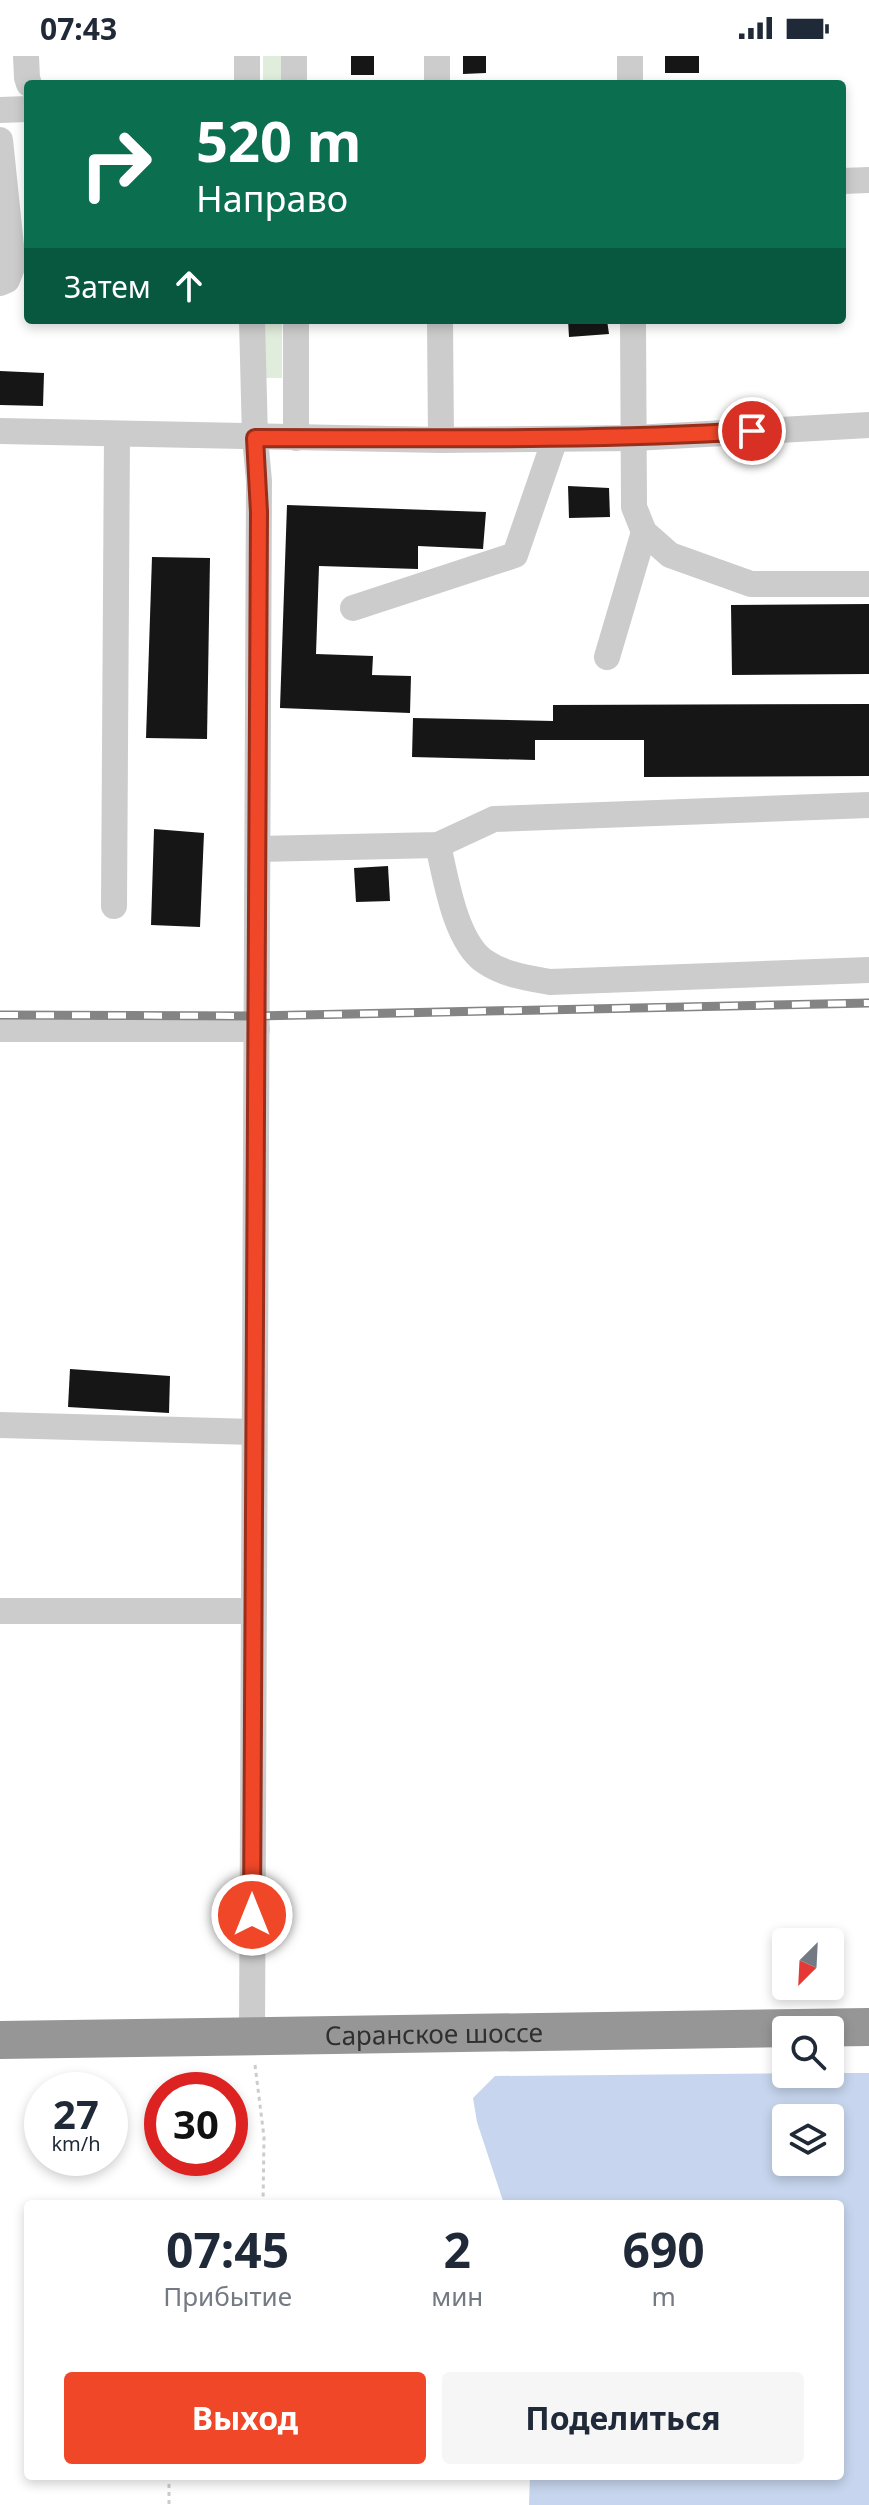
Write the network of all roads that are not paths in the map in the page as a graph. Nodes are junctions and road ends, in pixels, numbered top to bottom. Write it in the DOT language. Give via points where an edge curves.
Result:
graph roads {
  1 [pos="26,56"];
  2 [pos="247,56"];
  3 [pos="294,56"];
  4 [pos="437,56"];
  5 [pos="630,56"];
  6 [pos="28,80"];
  7 [pos="247,80"];
  8 [pos="294,80"];
  9 [pos="437,80"];
  10 [pos="630,80"];
  11 [pos="24,109"];
  12 [pos="0,110"];
  13 [pos="0,140"];
  14 [pos="869,180"];
  15 [pos="846,181"];
  16 [pos="0,283"];
  17 [pos="252,324"];
  18 [pos="296,324"];
  19 [pos="440,324"];
  20 [pos="633,324"];
  21 [pos="869,425"];
  22 [pos="0,431"];
  23 [pos="117,435"];
  24 [pos="255,438"];
  25 [pos="296,438"];
  26 [pos="635,438"];
  27 [pos="555,439"];
  28 [pos="441,440"];
  29 [pos="644,532"];
  30 [pos="869,584"];
  31 [pos="353,608"];
  32 [pos="607,657"];
  33 [pos="869,805"];
  34 [pos="438,845"];
  35 [pos="258,849"];
  36 [pos="114,906"];
  37 [pos="869,970"];
  38 [pos="0,1029"];
  39 [pos="257,1029"];
  40 [pos="0,1425"];
  41 [pos="254,1432"];
  42 [pos="0,1611"];
  43 [pos="253,1611"];
  44 [pos="869,2027"];
  45 [pos="252,2037"];
  46 [pos="0,2040"];
  1 -- 6 [label="street"];
  2 -- 7 [label="street"];
  3 -- 8 [label="street"];
  4 -- 9 [label="street"];
  5 -- 10 [label="street"];
  11 -- 12 [label="street"];
  13 -- 16 [label="street" via="13,265"];
  14 -- 15 [label="street"];
  17 -- 24 [label="street"];
  18 -- 25 [label="street"];
  19 -- 28 [label="street"];
  20 -- 26 [label="street"];
  21 -- 26 [label="street"];
  22 -- 23 [label="street"];
  23 -- 24 [label="street"];
  23 -- 36 [label="street"];
  24 -- 25 [label="street"];
  24 -- 35 [label="street"];
  25 -- 28 [label="street"];
  26 -- 27 [label="street"];
  26 -- 29 [label="street" via="634,507"];
  27 -- 28 [label="street"];
  27 -- 31 [label="street" via="515,555"];
  29 -- 30 [label="street" via="670,555 751,584"];
  29 -- 32 [label="street"];
  33 -- 34 [label="street" via="494,819"];
  34 -- 35 [label="street"];
  34 -- 37 [label="street" via="467,940 483,961 513,975 550,982"];
  35 -- 39 [label="street"];
  38 -- 39 [label="street"];
  39 -- 41 [label="street"];
  40 -- 41 [label="street"];
  41 -- 43 [label="street"];
  42 -- 43 [label="street"];
  43 -- 45 [label="street"];
  44 -- 45 [label="highway, Саранское шоссе"];
  45 -- 46 [label="highway, Саранское шоссе"];
}
